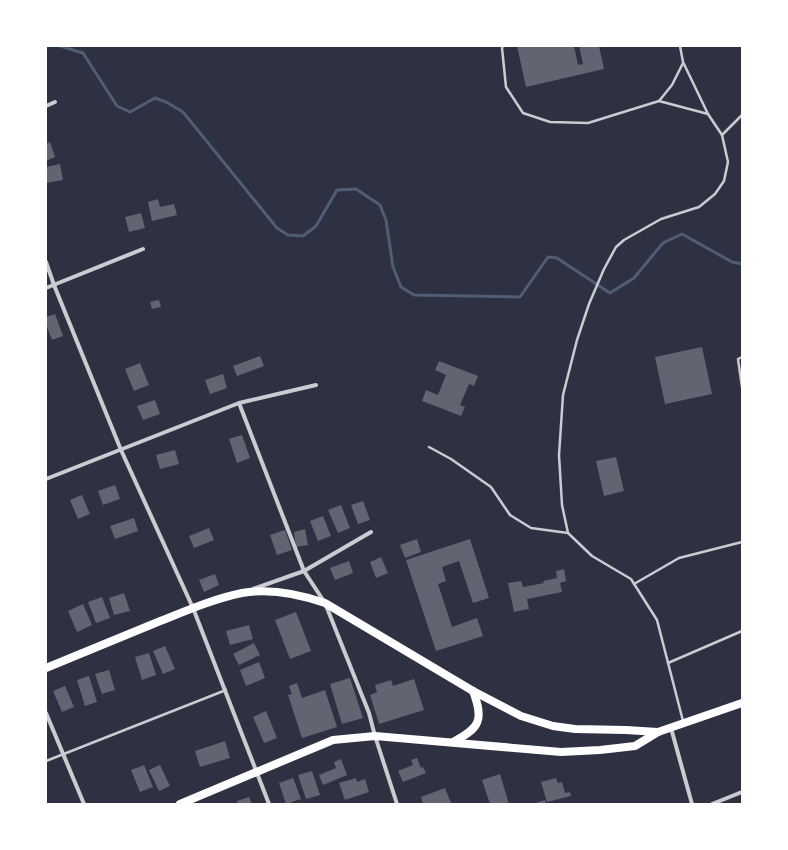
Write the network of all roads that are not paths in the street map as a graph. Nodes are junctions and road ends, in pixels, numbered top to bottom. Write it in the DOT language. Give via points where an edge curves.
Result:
graph roads {
  1 [pos="503,46"];
  2 [pos="680,46"];
  3 [pos="684,62"];
  4 [pos="659,101"];
  5 [pos="55,102"];
  6 [pos="46,106"];
  7 [pos="708,114"];
  8 [pos="742,115"];
  9 [pos="722,135"];
  10 [pos="143,249"];
  11 [pos="46,262"];
  12 [pos="54,285"];
  13 [pos="46,288"];
  14 [pos="742,357"];
  15 [pos="316,385"];
  16 [pos="742,387"];
  17 [pos="239,403"];
  18 [pos="429,447"];
  19 [pos="121,450"];
  20 [pos="46,479"];
  21 [pos="371,532"];
  22 [pos="568,533"];
  23 [pos="742,542"];
  24 [pos="304,571"];
  25 [pos="634,584"];
  26 [pos="242,593"];
  27 [pos="325,603"];
  28 [pos="193,608"];
  29 [pos="742,631"];
  30 [pos="668,662"];
  31 [pos="46,668"];
  32 [pos="226,690"];
  33 [pos="473,691"];
  34 [pos="742,703"];
  35 [pos="46,713"];
  36 [pos="683,723"];
  37 [pos="671,728"];
  38 [pos="658,732"];
  39 [pos="375,736"];
  40 [pos="453,742"];
  41 [pos="63,754"];
  42 [pos="46,761"];
  43 [pos="258,772"];
  44 [pos="742,792"];
  45 [pos="84,804"];
  46 [pos="180,804"];
  47 [pos="269,804"];
  48 [pos="397,804"];
  49 [pos="692,804"];
  50 [pos="712,804"];
  1 -- 4 [label="lane" via="506,87 523,113 550,122 588,123"];
  2 -- 3 [label="lane"];
  3 -- 4 [label="lane" via="672,85"];
  3 -- 7 [label="lane"];
  4 -- 7 [label="lane"];
  5 -- 6 [label="street"];
  7 -- 9 [label="lane"];
  8 -- 9 [label="lane"];
  9 -- 22 [label="lane" via="728,162 724,181 715,194 699,207 661,219 624,240 616,247 604,268 589,304 563,395 559,455 562,505"];
  10 -- 12 [label="street"];
  11 -- 12 [label="street"];
  12 -- 13 [label="street"];
  12 -- 19 [label="street"];
  14 -- 16 [label="lane" via="738,359"];
  15 -- 17 [label="street"];
  17 -- 19 [label="street"];
  17 -- 24 [label="street"];
  18 -- 22 [label="lane" via="491,487 510,515 531,528"];
  19 -- 20 [label="street"];
  19 -- 28 [label="street"];
  21 -- 24 [label="street"];
  22 -- 25 [label="lane" via="592,556"];
  23 -- 25 [label="lane" via="679,558"];
  24 -- 26 [label="street"];
  24 -- 27 [label="street"];
  25 -- 30 [label="lane" via="657,620"];
  26 -- 27 [label="main road" via="288,593"];
  26 -- 28 [label="main road"];
  27 -- 33 [label="main road"];
  27 -- 39 [label="street" via="369,712"];
  28 -- 31 [label="main road"];
  28 -- 32 [label="street"];
  29 -- 30 [label="lane"];
  30 -- 36 [label="lane"];
  32 -- 41 [label="lane"];
  32 -- 43 [label="street"];
  33 -- 38 [label="main road" via="522,716 554,726"];
  33 -- 40 [label="main road" via="479,710 478,722 469,734"];
  34 -- 36 [label="main road"];
  35 -- 41 [label="street"];
  36 -- 37 [label="main road"];
  37 -- 38 [label="main road"];
  37 -- 49 [label="street"];
  38 -- 40 [label="main road" via="635,746 561,752"];
  39 -- 40 [label="main road"];
  39 -- 43 [label="main road" via="333,740"];
  39 -- 48 [label="street"];
  41 -- 42 [label="lane"];
  41 -- 45 [label="street"];
  43 -- 46 [label="main road"];
  43 -- 47 [label="street"];
  44 -- 50 [label="street"];
}
